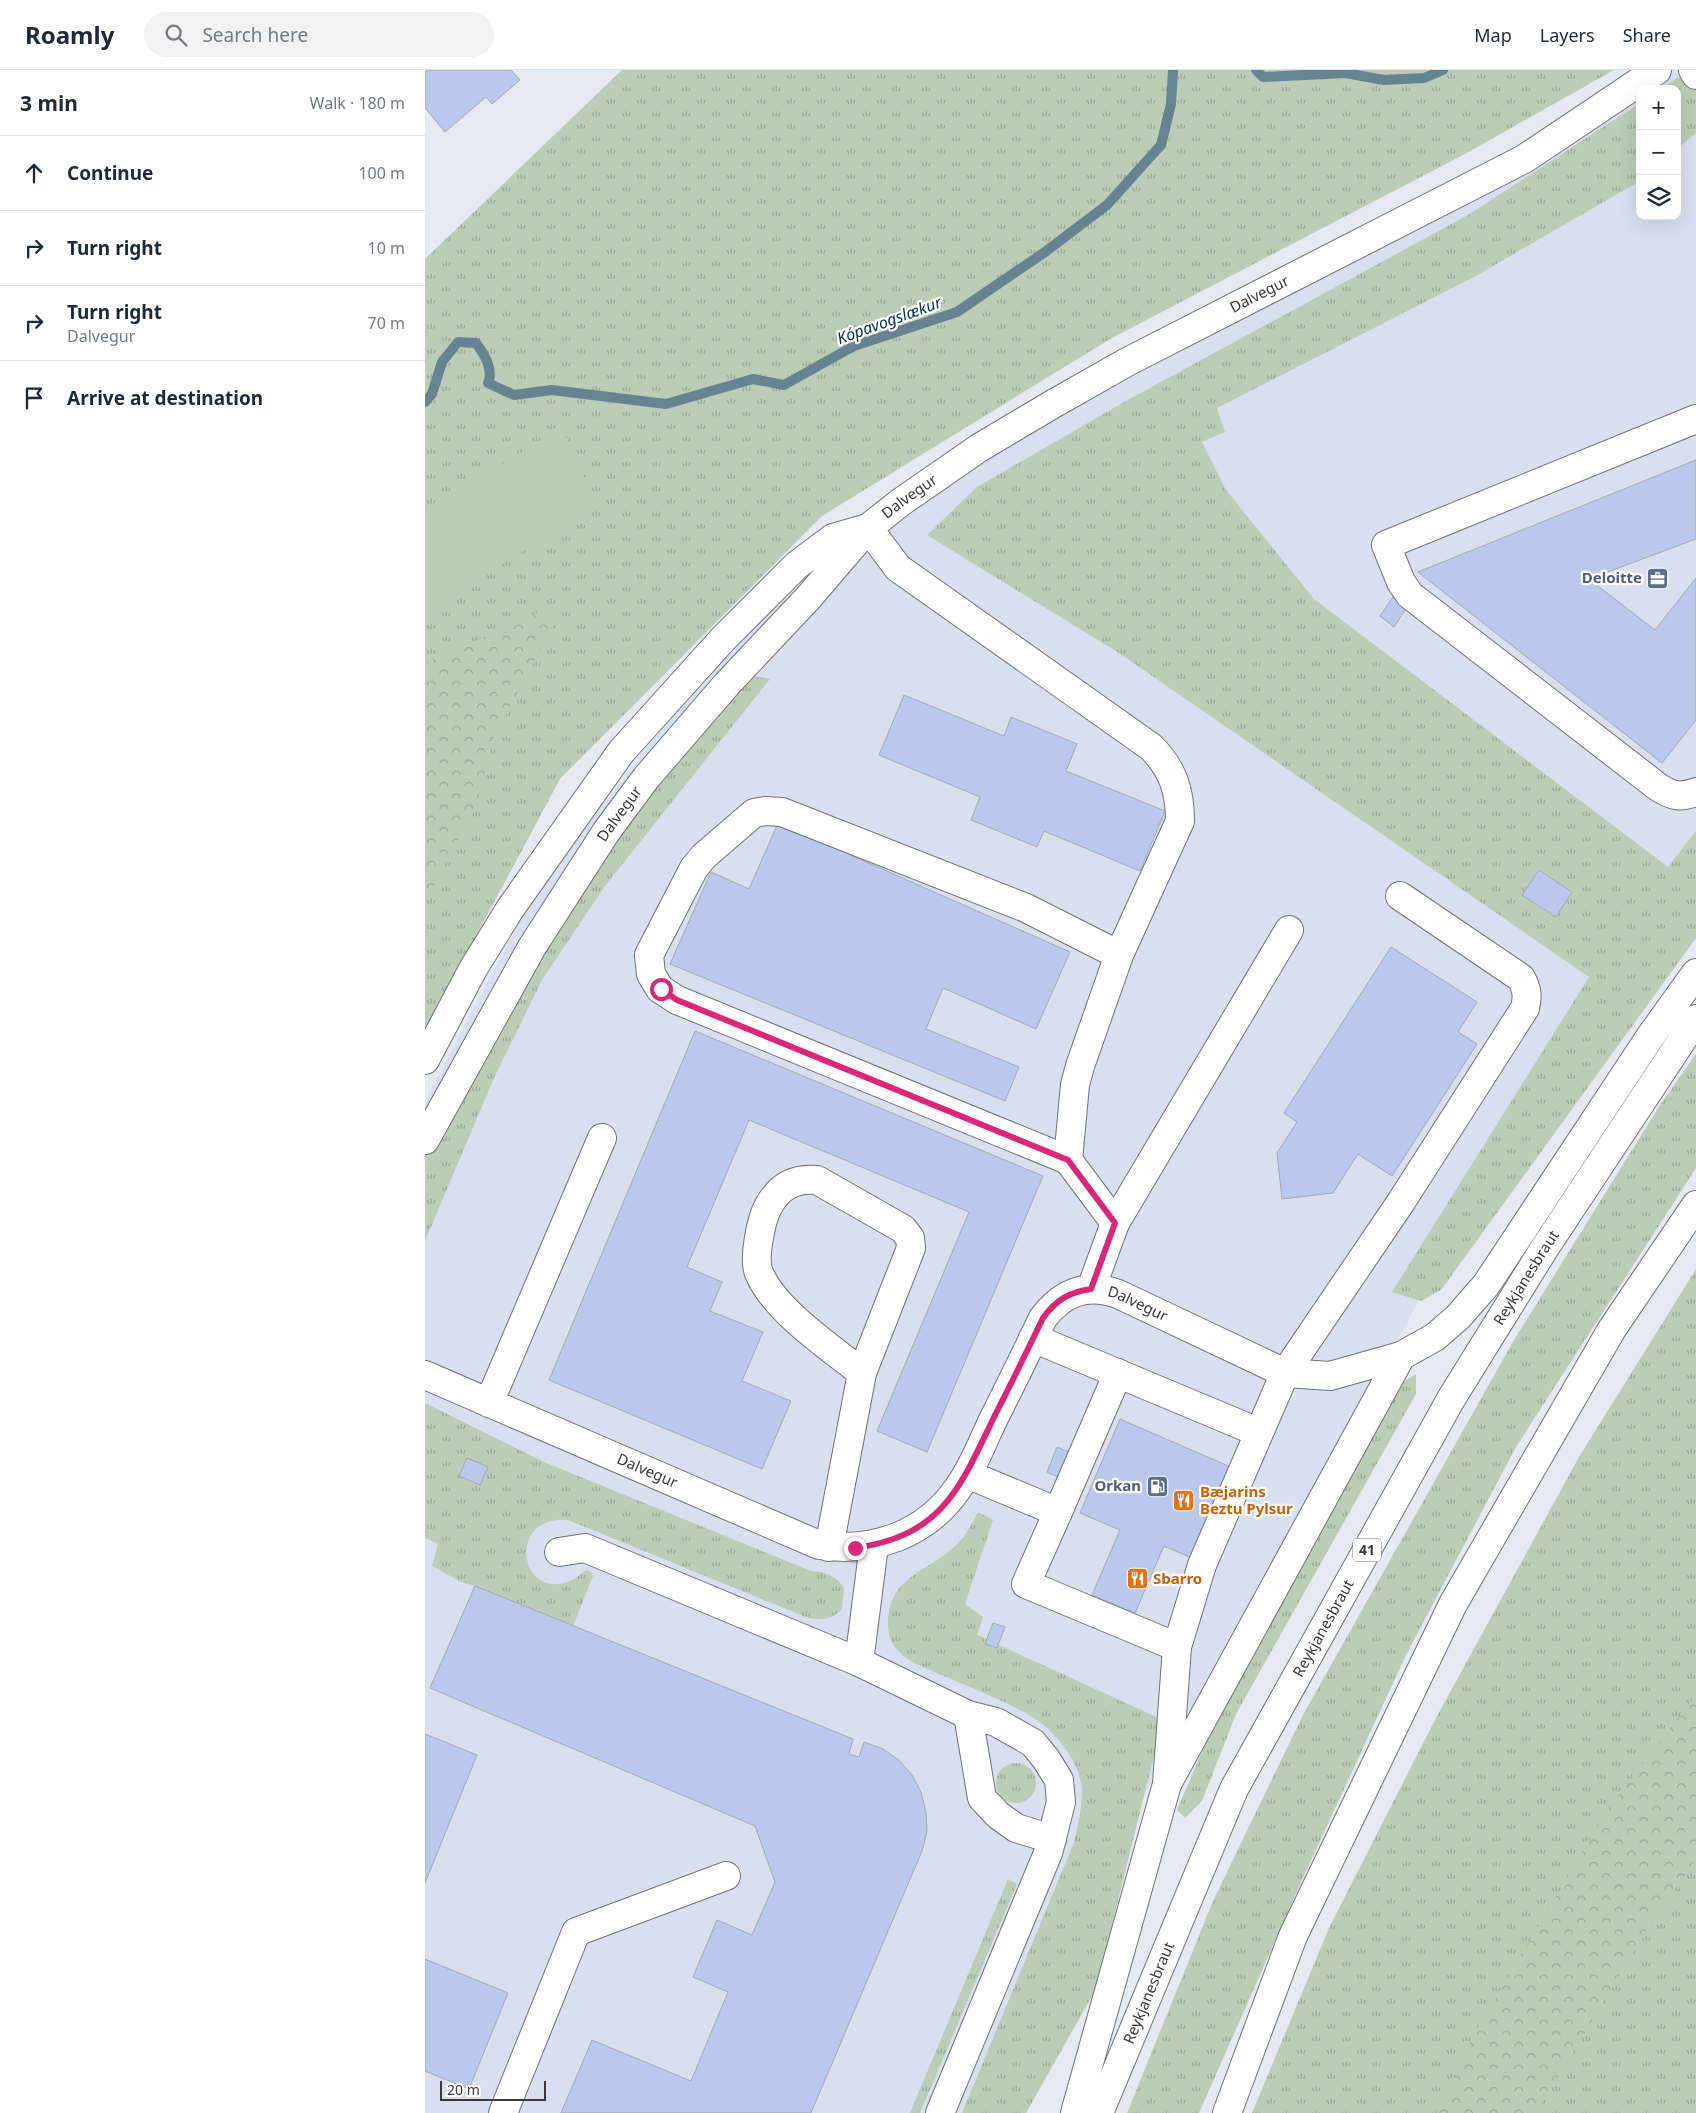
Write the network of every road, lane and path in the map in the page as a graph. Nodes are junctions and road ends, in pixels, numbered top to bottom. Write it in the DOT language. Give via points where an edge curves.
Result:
graph roads {
  1 [pos="1657,70"];
  2 [pos="1693,70"];
  3 [pos="1696,74"];
  4 [pos="1696,419"];
  5 [pos="868,528"];
  6 [pos="1696,792"];
  7 [pos="1400,896"];
  8 [pos="1289,930"];
  9 [pos="1119,955"];
  10 [pos="1696,973"];
  11 [pos="1696,1019"];
  12 [pos="425,1060"];
  13 [pos="602,1138"];
  14 [pos="425,1140"];
  15 [pos="1068,1160"];
  16 [pos="1696,1205"];
  17 [pos="1115,1223"];
  18 [pos="1091,1289"];
  19 [pos="1033,1338"];
  20 [pos="1401,1356"];
  21 [pos="862,1373"];
  22 [pos="1118,1373"];
  23 [pos="1285,1373"];
  24 [pos="425,1375"];
  25 [pos="489,1402"];
  26 [pos="1258,1432"];
  27 [pos="967,1474"];
  28 [pos="1058,1512"];
  29 [pos="874,1545"];
  30 [pos="829,1546"];
  31 [pos="559,1552"];
  32 [pos="1177,1647"];
  33 [pos="859,1662"];
  34 [pos="968,1715"];
  35 [pos="1167,1784"];
  36 [pos="1052,1839"];
  37 [pos="726,1876"];
  38 [pos="503,2113"];
  39 [pos="940,2113"];
  40 [pos="1075,2113"];
  41 [pos="1099,2113"];
  42 [pos="1227,2113"];
  1 -- 5 [label="main road, Dalvegur" via="1524,159 1127,362 1053,404 979,448"];
  2 -- 3 [label="main road"];
  4 -- 6 [label="main road" via="1386,545 1401,582 1411,595 1658,788 1683,797"];
  5 -- 9 [label="main road" via="898,568 1151,747 1169,769 1179,801 1179,821"];
  5 -- 12 [label="main road, Dalvegur" via="833,538 797,566 723,639 621,752 510,909 473,969"];
  5 -- 14 [label="main road, Dalvegur" via="809,598 727,684 646,778 606,832 532,947"];
  7 -- 23 [label="main road" via="1521,978 1526,987 1525,1008 1401,1202"];
  8 -- 17 [label="main road"];
  9 -- 15 [label="main road" via="1075,1085"];
  9 -- 15 [label="main road" via="1027,908 782,812 765,811 754,813 704,856 649,954 651,974 661,989 677,1000"];
  10 -- 20 [label="main road, Dalvegur" via="1487,1285 1458,1318 1435,1337"];
  11 -- 41 [label="main road, Reykjanesbraut / 41" via="1544,1250 1451,1399 1238,1781"];
  13 -- 25 [label="main road"];
  15 -- 17 [label="main road"];
  16 -- 42 [label="main road" via="1612,1329 1453,1604 1293,1936"];
  17 -- 18 [label="main road"];
  18 -- 19 [label="main road, Dalvegur" via="1065,1296 1052,1306"];
  18 -- 23 [label="main road, Dalvegur" via="1118,1294"];
  19 -- 22 [label="main road"];
  19 -- 27 [label="main road, Dalvegur"];
  20 -- 23 [label="main road, Dalvegur" via="1330,1376"];
  20 -- 35 [label="main road"];
  21 -- 21 [label="main road" via="911,1248 911,1238 903,1229 817,1180 801,1179 781,1188 767,1208 757,1244 758,1272 794,1318"];
  21 -- 30 [label="main road"];
  22 -- 26 [label="main road"];
  22 -- 28 [label="main road"];
  23 -- 26 [label="main road"];
  24 -- 25 [label="main road, Dalvegur"];
  25 -- 30 [label="main road, Dalvegur" via="819,1545"];
  26 -- 32 [label="main road" via="1202,1565"];
  27 -- 28 [label="main road"];
  27 -- 29 [label="main road, Dalvegur" via="946,1504 930,1519 912,1531"];
  28 -- 32 [label="main road" via="1026,1584"];
  29 -- 30 [label="main road, Dalvegur" via="855,1548"];
  29 -- 33 [label="main road"];
  31 -- 33 [label="main road" via="585,1548"];
  32 -- 35 [label="main road"];
  33 -- 34 [label="main road"];
  34 -- 36 [label="main road" via="983,1798 1016,1828"];
  34 -- 36 [label="main road" via="996,1722 1033,1743 1046,1759 1059,1780 1061,1802"];
  35 -- 40 [label="main road"];
  36 -- 39 [label="main road"];
  37 -- 38 [label="main road" via="576,1932"];
}
